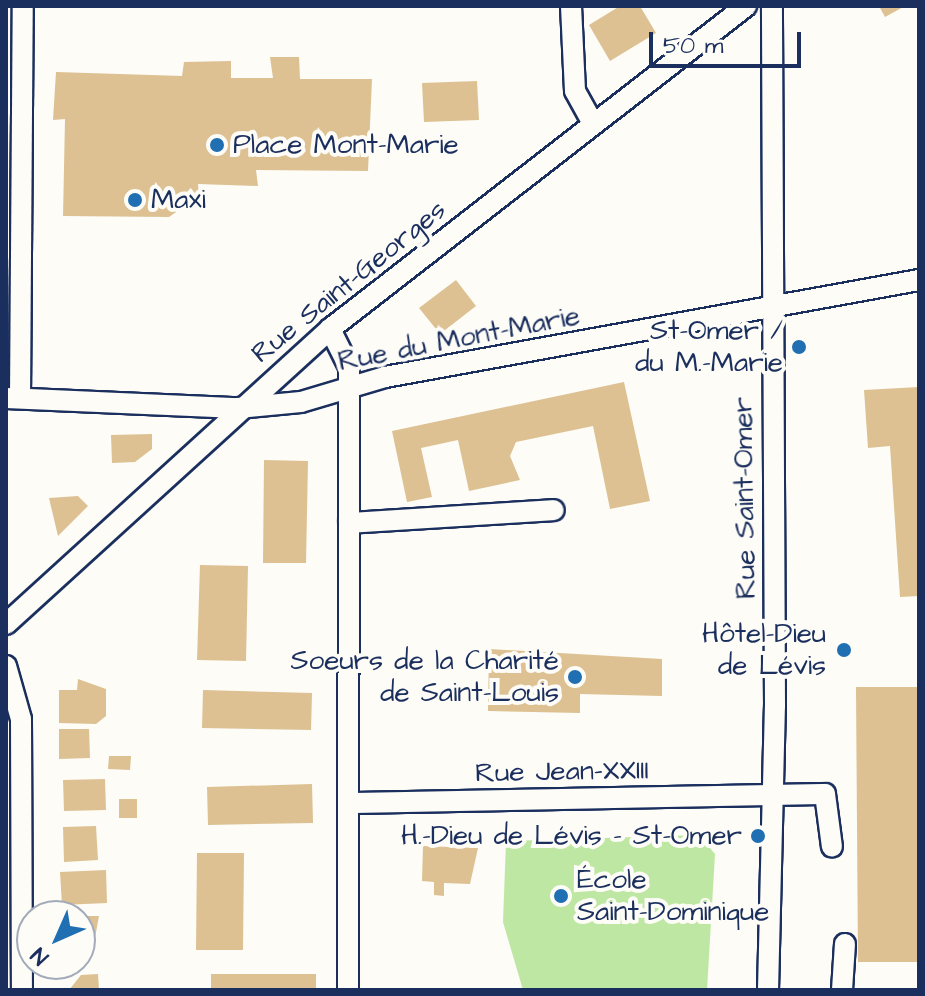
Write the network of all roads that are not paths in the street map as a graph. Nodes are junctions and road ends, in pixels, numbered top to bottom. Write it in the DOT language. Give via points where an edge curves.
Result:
graph roads {
  1 [pos="23,6"];
  2 [pos="571,6"];
  3 [pos="746,6"];
  4 [pos="772,6"];
  5 [pos="593,123"];
  6 [pos="919,280"];
  7 [pos="771,310"];
  8 [pos="330,329"];
  9 [pos="348,387"];
  10 [pos="13,398"];
  11 [pos="238,408"];
  12 [pos="554,510"];
  13 [pos="349,523"];
  14 [pos="6,624"];
  15 [pos="6,666"];
  16 [pos="773,798"];
  17 [pos="351,803"];
  18 [pos="832,847"];
  19 [pos="845,944"];
  20 [pos="22,990"];
  21 [pos="348,990"];
  22 [pos="768,990"];
  23 [pos="842,990"];
  1 -- 10 [label="street"];
  2 -- 5 [label="street" via="575,91"];
  3 -- 5 [label="street, Rue Saint-Georges"];
  4 -- 7 [label="street, Rue Saint-Omer"];
  5 -- 8 [label="street, Rue Saint-Georges"];
  6 -- 7 [label="street, Rue du Mont-Marie"];
  7 -- 9 [label="street, Rue du Mont-Marie"];
  7 -- 16 [label="street, Rue Saint-Omer"];
  8 -- 9 [label="street" via="344,346"];
  8 -- 11 [label="street, Rue Saint-Georges"];
  9 -- 11 [label="street, Rue du Mont-Marie" via="301,402"];
  9 -- 13 [label="street"];
  10 -- 11 [label="street, Rue du Mont-Marie"];
  11 -- 14 [label="street, Rue Saint-Georges"];
  12 -- 13 [label="street"];
  13 -- 17 [label="street"];
  15 -- 20 [label="street" via="21,719"];
  16 -- 17 [label="street, Rue Jean-XXIII"];
  16 -- 18 [label="street, Rue Jean-XXIII" via="825,794"];
  16 -- 22 [label="street, Rue Saint-Omer"];
  17 -- 21 [label="street"];
  19 -- 23 [label="street"];
}
